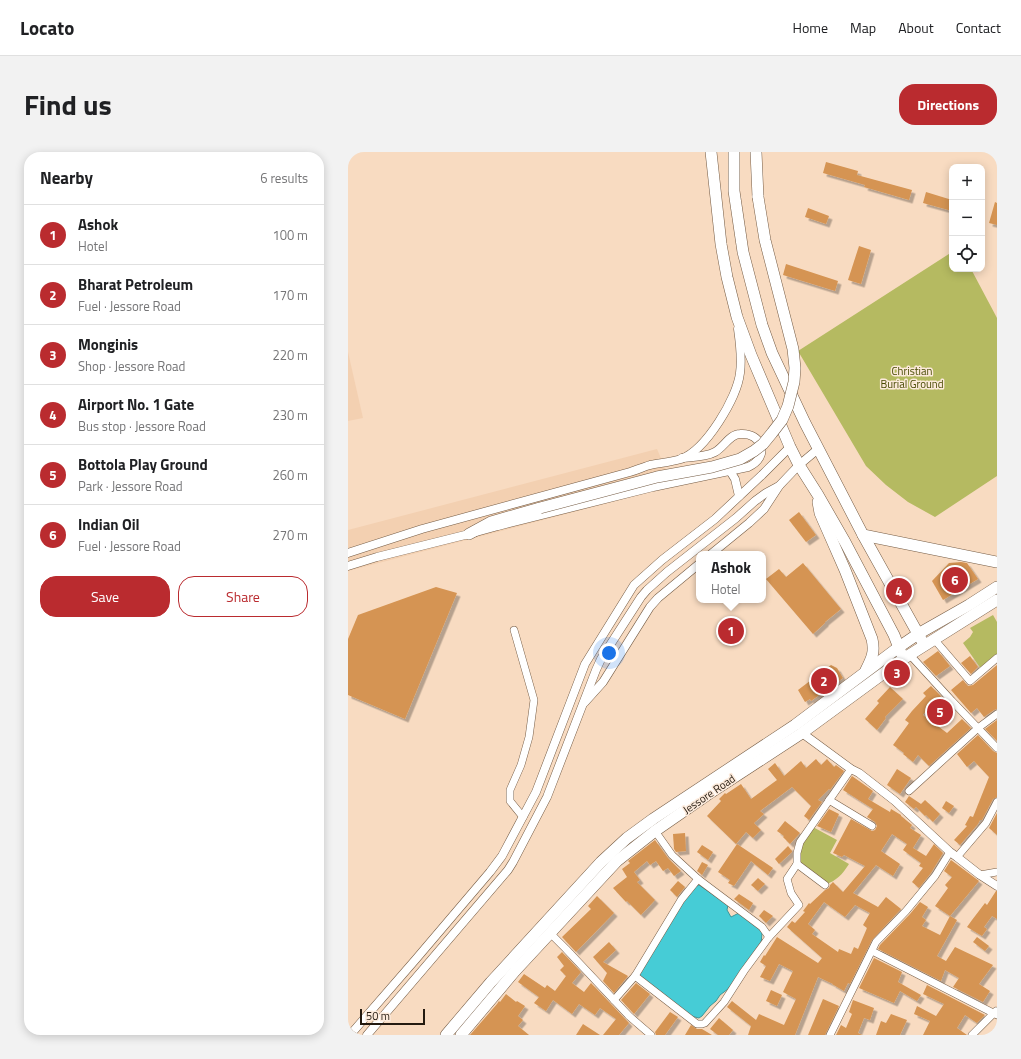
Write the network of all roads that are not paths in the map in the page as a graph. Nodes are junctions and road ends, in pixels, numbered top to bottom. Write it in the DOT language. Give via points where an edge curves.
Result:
graph roads {
  1 [pos="711,152"];
  2 [pos="734,152"];
  3 [pos="756,152"];
  4 [pos="737,317"];
  5 [pos="790,447"];
  6 [pos="818,448"];
  7 [pos="682,458"];
  8 [pos="799,465"];
  9 [pos="730,471"];
  10 [pos="779,486"];
  11 [pos="818,495"];
  12 [pos="739,496"];
  13 [pos="469,534"];
  14 [pos="863,535"];
  15 [pos="715,551"];
  16 [pos="348,553"];
  17 [pos="997,562"];
  18 [pos="348,566"];
  19 [pos="696,566"];
  20 [pos="997,587"];
  21 [pos="997,600"];
  22 [pos="514,630"];
  23 [pos="918,634"];
  24 [pos="934,639"];
  25 [pos="924,645"];
  26 [pos="899,647"];
  27 [pos="907,657"];
  28 [pos="997,658"];
  29 [pos="863,674"];
  30 [pos="582,706"];
  31 [pos="997,714"];
  32 [pos="978,728"];
  33 [pos="802,733"];
  34 [pos="997,748"];
  35 [pos="851,769"];
  36 [pos="909,791"];
  37 [pos="829,800"];
  38 [pos="997,802"];
  39 [pos="523,818"];
  40 [pos="872,826"];
  41 [pos="655,831"];
  42 [pos="950,852"];
  43 [pos="958,857"];
  44 [pos="798,864"];
  45 [pos="997,872"];
  46 [pos="980,875"];
  47 [pos="698,879"];
  48 [pos="825,885"];
  49 [pos="997,886"];
  50 [pos="551,934"];
  51 [pos="769,936"];
  52 [pos="872,951"];
  53 [pos="635,976"];
  54 [pos="614,1000"];
  55 [pos="996,1013"];
  56 [pos="350,1035"];
  57 [pos="367,1035"];
  58 [pos="446,1035"];
  59 [pos="461,1035"];
  60 [pos="651,1035"];
  61 [pos="830,1035"];
  62 [pos="972,1035"];
  1 -- 4 [label="main road" via="720,237"];
  2 -- 6 [label="main road" via="736,207 747,268 762,325 772,353"];
  3 -- 13 [label="main road, bridge" via="758,197 765,240 793,349 795,368 790,400 779,424 763,444 740,459 656,477 540,508 491,522"];
  4 -- 5 [label="main road"];
  4 -- 7 [label="street" via="741,367 734,396 706,439"];
  5 -- 8 [label="main road"];
  5 -- 12 [label="street"];
  6 -- 8 [label="street"];
  6 -- 14 [label="main road"];
  7 -- 9 [label="street" via="708,455 738,434 756,438 762,450 759,459 748,467"];
  7 -- 16 [label="street" via="422,529"];
  8 -- 10 [label="street"];
  8 -- 11 [label="main road"];
  9 -- 12 [label="street"];
  9 -- 13 [label="street" via="653,487"];
  10 -- 15 [label="street" via="764,509"];
  10 -- 30 [label="street" via="755,501 647,590 601,659"];
  11 -- 26 [label="main road"];
  11 -- 29 [label="main road" via="823,520 872,639 872,656"];
  12 -- 39 [label="street" via="715,519 642,578 629,593 585,664 536,792"];
  13 -- 18 [label="street"];
  14 -- 17 [label="main road"];
  14 -- 23 [label="main road"];
  19 -- 30 [label="street" via="650,607 603,682"];
  20 -- 23 [label="main road"];
  21 -- 24 [label="main road, Jessore Road"];
  22 -- 39 [label="street" via="534,700 529,737 521,766 510,790 510,801"];
  23 -- 25 [label="main road"];
  23 -- 26 [label="main road, Jessore Road"];
  24 -- 25 [label="main road, Jessore Road"];
  24 -- 28 [label="street" via="970,681"];
  25 -- 27 [label="main road, Jessore Road"];
  26 -- 27 [label="main road"];
  26 -- 29 [label="main road, Jessore Road"];
  27 -- 32 [label="street"];
  27 -- 33 [label="main road, Jessore Road"];
  29 -- 58 [label="main road, Jessore Road" via="795,725 627,838 592,872"];
  30 -- 57 [label="street" via="547,797 508,870"];
  31 -- 32 [label="street"];
  32 -- 34 [label="street"];
  32 -- 36 [label="street"];
  33 -- 35 [label="street"];
  33 -- 41 [label="main road, Jessore Road"];
  35 -- 37 [label="street"];
  35 -- 42 [label="street" via="895,802"];
  37 -- 40 [label="street"];
  37 -- 44 [label="street" via="800,842 797,852"];
  38 -- 43 [label="street" via="986,823"];
  39 -- 56 [label="street" via="497,864"];
  41 -- 47 [label="street" via="672,855"];
  41 -- 50 [label="main road, Jessore Road" via="609,869"];
  42 -- 43 [label="street"];
  42 -- 52 [label="street" via="935,876 876,942"];
  43 -- 46 [label="street"];
  44 -- 48 [label="street"];
  44 -- 51 [label="street" via="787,879 791,893 799,906"];
  45 -- 46 [label="street"];
  46 -- 49 [label="street"];
  47 -- 51 [label="street" via="762,927"];
  47 -- 53 [label="street" via="681,900"];
  50 -- 54 [label="street"];
  50 -- 59 [label="main road, Jessore Road" via="515,971"];
  51 -- 53 [label="street" via="724,1002 702,1024 697,1024"];
  52 -- 55 [label="street"];
  52 -- 61 [label="street"];
  53 -- 54 [label="street"];
  54 -- 60 [label="street"];
  55 -- 62 [label="street"];
}
